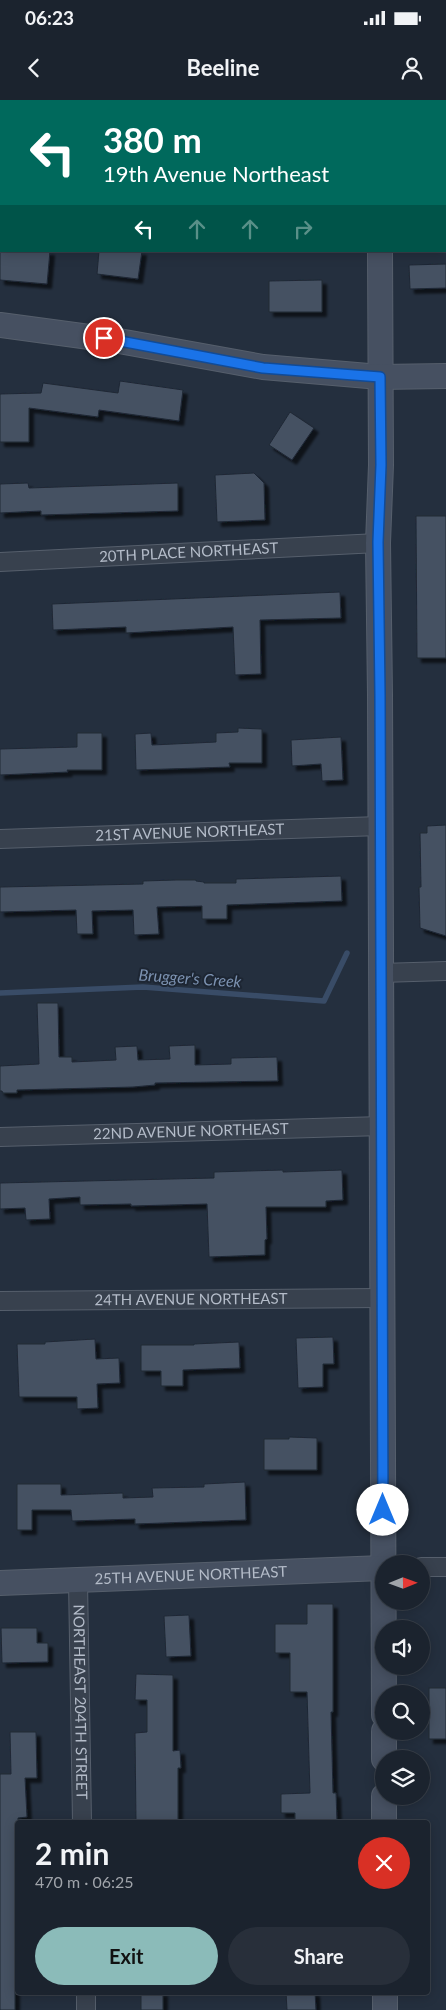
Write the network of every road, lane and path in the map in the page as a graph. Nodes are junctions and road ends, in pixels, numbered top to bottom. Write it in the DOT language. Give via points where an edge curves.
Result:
graph roads {
  1 [pos="380,252"];
  2 [pos="0,325"];
  3 [pos="446,376"];
  4 [pos="380,377"];
  5 [pos="378,542"];
  6 [pos="0,562"];
  7 [pos="380,826"];
  8 [pos="0,838"];
  9 [pos="446,971"];
  10 [pos="381,973"];
  11 [pos="382,1126"];
  12 [pos="0,1137"];
  13 [pos="381,1298"];
  14 [pos="0,1301"];
  15 [pos="383,1555"];
  16 [pos="430,1567"];
  17 [pos="446,1567"];
  18 [pos="375,1568"];
  19 [pos="78,1581"];
  20 [pos="0,1583"];
  21 [pos="383,1610"];
  22 [pos="384,1685"];
  23 [pos="384,1805"];
  24 [pos="82,1820"];
  25 [pos="384,1820"];
  26 [pos="86,1995"];
  27 [pos="385,1995"];
  28 [pos="86,2010"];
  29 [pos="385,2010"];
  1 -- 4 [label="main road"];
  2 -- 4 [label="main road" via="119,340 263,368"];
  3 -- 4 [label="main road"];
  4 -- 5 [label="main road"];
  5 -- 6 [label="street, 20TH PLACE NORTHEAST"];
  5 -- 7 [label="main road"];
  7 -- 8 [label="street, 21ST AVENUE NORTHEAST"];
  7 -- 10 [label="main road"];
  9 -- 10 [label="street"];
  10 -- 11 [label="main road"];
  11 -- 12 [label="street, 22ND AVENUE NORTHEAST"];
  11 -- 13 [label="main road"];
  13 -- 14 [label="street, 24TH AVENUE NORTHEAST"];
  13 -- 15 [label="main road"];
  16 -- 17 [label="street"];
  18 -- 19 [label="main road, 25TH AVENUE NORTHEAST"];
  19 -- 20 [label="main road, 25TH AVENUE NORTHEAST"];
  19 -- 24 [label="street, NORTHEAST 204TH STREET"];
  21 -- 22 [label="main road"];
  23 -- 25 [label="main road"];
  26 -- 28 [label="street"];
  27 -- 29 [label="main road"];
}
